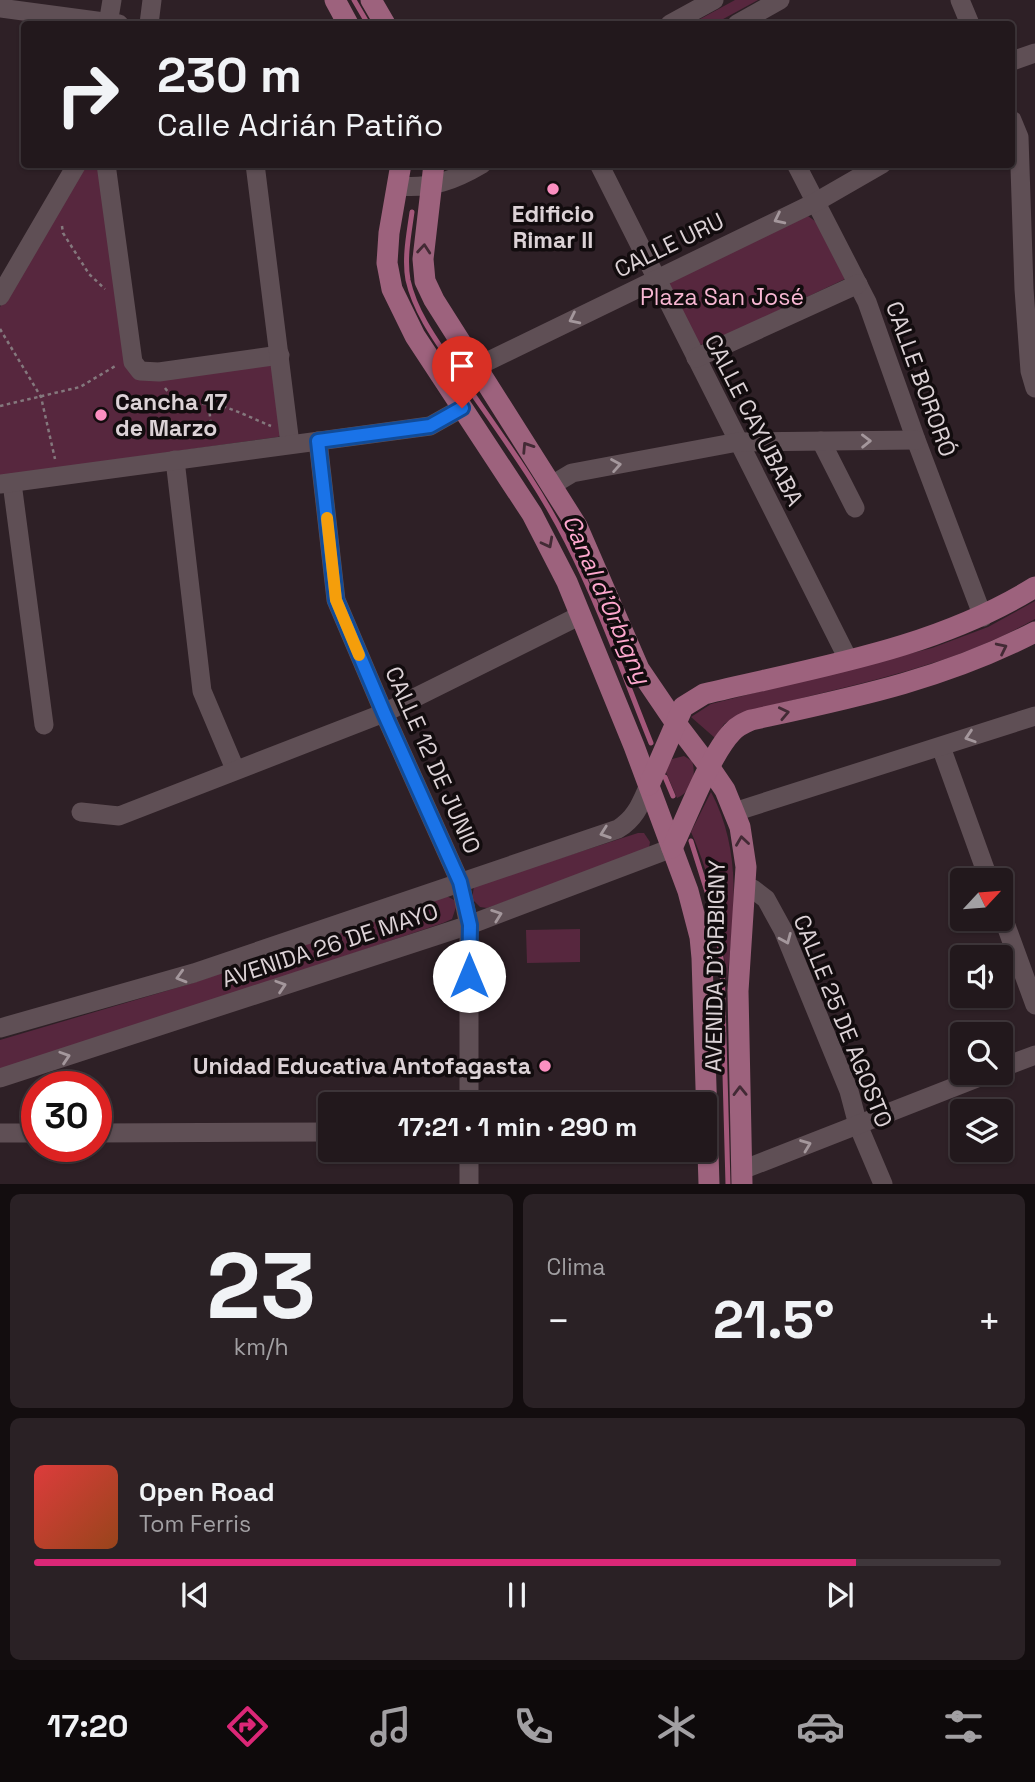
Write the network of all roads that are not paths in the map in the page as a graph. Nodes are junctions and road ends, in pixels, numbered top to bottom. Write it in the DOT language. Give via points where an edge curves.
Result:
graph roads {
  1 [pos="111,0"];
  2 [pos="152,0"];
  3 [pos="335,0"];
  4 [pos="371,0"];
  5 [pos="714,0"];
  6 [pos="780,0"];
  7 [pos="960,0"];
  8 [pos="0,8"];
  9 [pos="93,21"];
  10 [pos="114,21"];
  11 [pos="149,21"];
  12 [pos="346,21"];
  13 [pos="383,21"];
  14 [pos="676,21"];
  15 [pos="742,21"];
  16 [pos="969,21"];
  17 [pos="1035,53"];
  18 [pos="1015,60"];
  19 [pos="1015,128"];
  20 [pos="74,168"];
  21 [pos="107,168"];
  22 [pos="256,168"];
  23 [pos="401,168"];
  24 [pos="434,168"];
  25 [pos="474,168"];
  26 [pos="601,168"];
  27 [pos="798,168"];
  28 [pos="876,168"];
  29 [pos="399,186"];
  30 [pos="432,187"];
  31 [pos="816,202"];
  32 [pos="656,278"];
  33 [pos="858,284"];
  34 [pos="1029,286"];
  35 [pos="0,296"];
  36 [pos="280,355"];
  37 [pos="696,358"];
  38 [pos="476,367"];
  39 [pos="1035,388"];
  40 [pos="462,408"];
  41 [pos="916,440"];
  42 [pos="318,441"];
  43 [pos="821,441"];
  44 [pos="738,442"];
  45 [pos="290,444"];
  46 [pos="175,460"];
  47 [pos="6,484"];
  48 [pos="552,485"];
  49 [pos="855,508"];
  50 [pos="1035,587"];
  51 [pos="581,615"];
  52 [pos="983,617"];
  53 [pos="1035,632"];
  54 [pos="848,659"];
  55 [pos="384,713"];
  56 [pos="1035,716"];
  57 [pos="675,722"];
  58 [pos="44,725"];
  59 [pos="940,747"];
  60 [pos="710,768"];
  61 [pos="235,769"];
  62 [pos="649,785"];
  63 [pos="81,812"];
  64 [pos="734,812"];
  65 [pos="672,848"];
  66 [pos="985,868"];
  67 [pos="460,882"];
  68 [pos="745,888"];
  69 [pos="470,925"];
  70 [pos="1008,931"];
  71 [pos="1035,1005"];
  72 [pos="0,1028"];
  73 [pos="1035,1055"];
  74 [pos="1013,1063"];
  75 [pos="0,1078"];
  76 [pos="960,1085"];
  77 [pos="469,1092"];
  78 [pos="858,1125"];
  79 [pos="318,1132"];
  80 [pos="0,1133"];
  81 [pos="21,1133"];
  82 [pos="112,1133"];
  83 [pos="469,1162"];
  84 [pos="742,1177"];
  85 [pos="469,1184"];
  86 [pos="709,1184"];
  87 [pos="883,1184"];
  1 -- 10 [label="street"];
  2 -- 11 [label="street"];
  3 -- 12 [label="main road"];
  4 -- 13 [label="main road"];
  5 -- 14 [label="street"];
  6 -- 15 [label="street"];
  7 -- 16 [label="street"];
  8 -- 9 [label="street"];
  17 -- 18 [label="street"];
  19 -- 34 [label="street"];
  20 -- 35 [label="street"];
  21 -- 36 [label="street" via="133,362 140,371"];
  22 -- 36 [label="street"];
  23 -- 29 [label="main road, AVENIDA D'ORBIGNY"];
  24 -- 30 [label="main road, AVENIDA D'ORBIGNY"];
  25 -- 30 [label="street"];
  26 -- 32 [label="street, CALLE CAYUBABA"];
  27 -- 31 [label="street, CALLE BORORÓ"];
  28 -- 31 [label="street, CALLE URU"];
  29 -- 30 [label="street"];
  29 -- 40 [label="main road, AVENIDA D'ORBIGNY" via="389,233 387,263 392,289 415,336"];
  38 -- 30 [label="main road, AVENIDA D'ORBIGNY, one-way" via="425,281 423,259"];
  31 -- 32 [label="street, CALLE URU, one-way"];
  31 -- 33 [label="street, CALLE BORORÓ"];
  32 -- 37 [label="street, CALLE CAYUBABA"];
  32 -- 38 [label="street, CALLE URU, one-way"];
  33 -- 37 [label="street"];
  33 -- 41 [label="street, CALLE BORORÓ"];
  34 -- 39 [label="street" via="1030,371"];
  36 -- 45 [label="street"];
  37 -- 44 [label="street, CALLE CAYUBABA"];
  48 -- 38 [label="main road, AVENIDA D'ORBIGNY, one-way"];
  40 -- 42 [label="street" via="430,426"];
  40 -- 51 [label="main road, AVENIDA D'ORBIGNY, one-way" via="532,513"];
  43 -- 41 [label="street, one-way"];
  41 -- 52 [label="street, CALLE BORORÓ"];
  42 -- 45 [label="street"];
  42 -- 55 [label="street, CALLE 12 DE JUNIO" via="336,600"];
  43 -- 44 [label="street"];
  43 -- 49 [label="street"];
  48 -- 44 [label="street, one-way" via="572,473"];
  44 -- 54 [label="street, CALLE CAYUBABA"];
  45 -- 46 [label="street"];
  46 -- 47 [label="street"];
  46 -- 61 [label="street" via="202,691"];
  47 -- 58 [label="street"];
  48 -- 57 [label="main road, AVENIDA D'ORBIGNY" via="597,568 639,669"];
  50 -- 52 [label="main road"];
  51 -- 55 [label="street"];
  51 -- 62 [label="main road, AVENIDA D'ORBIGNY"];
  52 -- 54 [label="main road" via="915,642"];
  60 -- 53 [label="main road, one-way" via="731,733 751,720 915,681 988,655"];
  54 -- 57 [label="main road" via="704,694 682,707"];
  55 -- 61 [label="street"];
  55 -- 67 [label="street, CALLE 12 DE JUNIO"];
  56 -- 59 [label="street, one-way"];
  57 -- 60 [label="main road, AVENIDA D'ORBIGNY"];
  57 -- 62 [label="main road"];
  59 -- 64 [label="street"];
  59 -- 66 [label="street"];
  60 -- 64 [label="main road, AVENIDA D'ORBIGNY"];
  60 -- 65 [label="main road"];
  61 -- 63 [label="street" via="119,816"];
  62 -- 65 [label="main road, AVENIDA D'ORBIGNY"];
  62 -- 67 [label="street, AVENIDA 26 DE MAYO, one-way" via="636,814 618,829"];
  68 -- 64 [label="main road, AVENIDA D'ORBIGNY, one-way" via="742,841"];
  69 -- 65 [label="street, AVENIDA 26 DE MAYO, one-way"];
  65 -- 86 [label="main road, AVENIDA D'ORBIGNY" via="695,916 702,958"];
  67 -- 69 [label="street, CALLE 12 DE JUNIO"];
  67 -- 72 [label="street, AVENIDA 26 DE MAYO, one-way" via="194,974"];
  68 -- 78 [label="street, CALLE 25 DE AGOSTO, one-way" via="766,899 783,930 849,1091"];
  84 -- 68 [label="main road, AVENIDA D'ORBIGNY, one-way" via="738,991"];
  75 -- 69 [label="street, AVENIDA 26 DE MAYO, one-way"];
  69 -- 77 [label="street, CALLE 12 DE JUNIO"];
  70 -- 71 [label="street"];
  73 -- 74 [label="street"];
  76 -- 78 [label="street"];
  84 -- 78 [label="street, one-way"];
  78 -- 87 [label="street, CALLE 25 DE AGOSTO"];
  79 -- 82 [label="street"];
  80 -- 81 [label="street"];
  83 -- 85 [label="street"];
}
